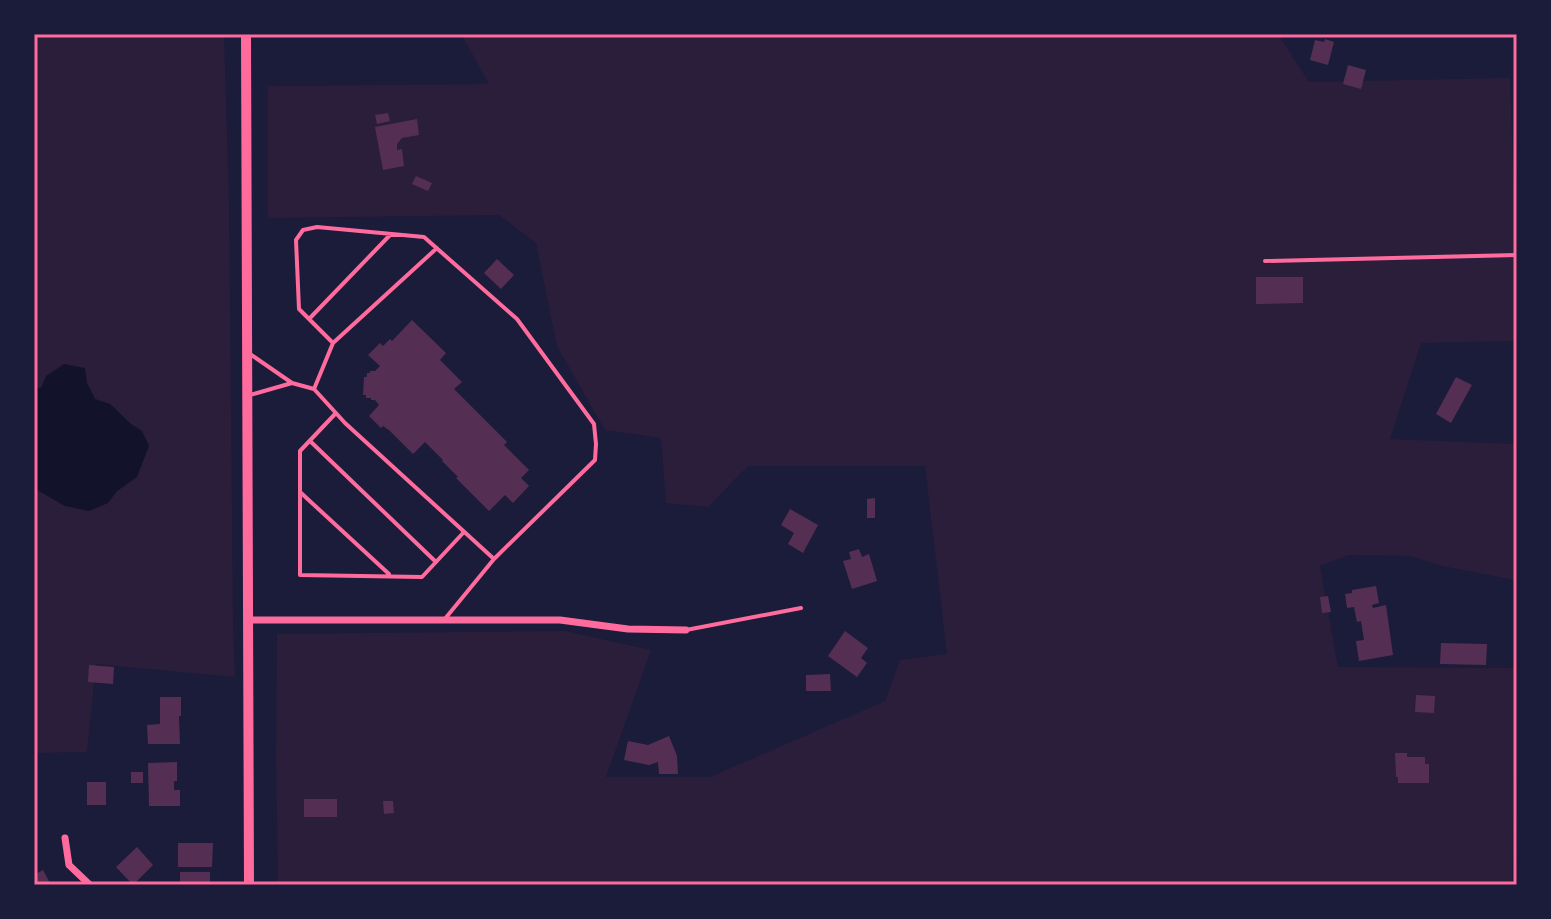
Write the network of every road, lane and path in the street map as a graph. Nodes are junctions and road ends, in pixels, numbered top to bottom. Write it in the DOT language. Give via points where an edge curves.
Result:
graph roads {
  1 [pos="246,34"];
  2 [pos="391,234"];
  3 [pos="437,248"];
  4 [pos="1517,255"];
  5 [pos="1265,261"];
  6 [pos="309,319"];
  7 [pos="333,343"];
  8 [pos="248,353"];
  9 [pos="292,383"];
  10 [pos="314,389"];
  11 [pos="248,395"];
  12 [pos="336,413"];
  13 [pos="310,441"];
  14 [pos="300,492"];
  15 [pos="464,532"];
  16 [pos="494,559"];
  17 [pos="436,562"];
  18 [pos="391,576"];
  19 [pos="801,608"];
  20 [pos="249,620"];
  21 [pos="444,620"];
  22 [pos="686,630"];
  23 [pos="65,838"];
  24 [pos="90,885"];
  25 [pos="249,885"];
  1 -- 8 [label="main road"];
  2 -- 3 [label="lane" via="424,237"];
  2 -- 6 [label="lane"];
  2 -- 6 [label="lane" via="303,230 296,240 296,267 299,309"];
  3 -- 7 [label="lane"];
  3 -- 16 [label="lane" via="517,319 594,424 595,460"];
  4 -- 5 [label="lane"];
  6 -- 7 [label="lane"];
  7 -- 10 [label="lane"];
  8 -- 9 [label="lane"];
  8 -- 11 [label="main road"];
  9 -- 10 [label="lane"];
  9 -- 11 [label="lane"];
  10 -- 12 [label="lane"];
  11 -- 20 [label="main road"];
  12 -- 13 [label="lane"];
  12 -- 15 [label="lane"];
  13 -- 14 [label="lane" via="300,451"];
  13 -- 17 [label="lane"];
  14 -- 18 [label="lane"];
  14 -- 18 [label="lane" via="300,575"];
  15 -- 16 [label="lane"];
  15 -- 17 [label="lane"];
  16 -- 21 [label="lane"];
  17 -- 18 [label="lane" via="422,577"];
  19 -- 22 [label="lane"];
  20 -- 21 [label="street"];
  20 -- 25 [label="main road"];
  21 -- 22 [label="street" via="560,620"];
  23 -- 24 [label="street" via="69,865"];
}
